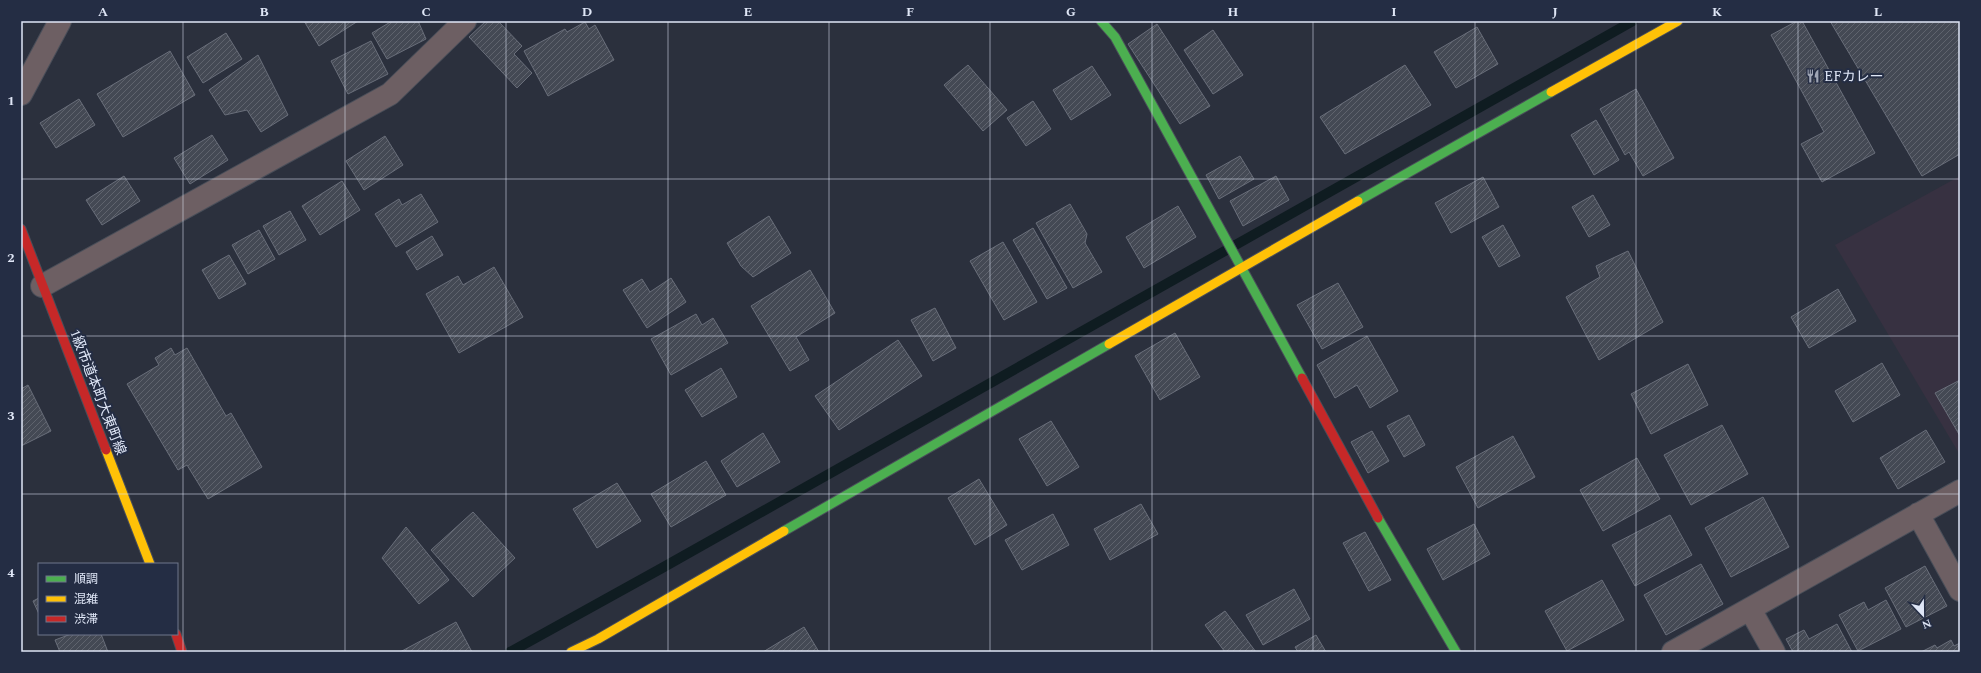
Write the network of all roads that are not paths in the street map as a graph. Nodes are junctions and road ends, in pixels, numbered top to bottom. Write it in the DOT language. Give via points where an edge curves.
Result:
graph roads {
  1 [pos="60,21"];
  2 [pos="465,21"];
  3 [pos="1101,21"];
  4 [pos="1678,21"];
  5 [pos="21,94"];
  6 [pos="21,228"];
  7 [pos="1241,267"];
  8 [pos="42,286"];
  9 [pos="1960,491"];
  10 [pos="1918,514"];
  11 [pos="150,563"];
  12 [pos="1960,590"];
  13 [pos="1750,609"];
  14 [pos="176,635"];
  15 [pos="602,646"];
  16 [pos="182,652"];
  17 [pos="571,652"];
  18 [pos="1456,652"];
  19 [pos="1673,652"];
  20 [pos="1774,652"];
  1 -- 5 [label="street"];
  2 -- 8 [label="street" via="390,94"];
  3 -- 7 [label="street" via="1115,38"];
  4 -- 7 [label="street"];
  6 -- 8 [label="street, 1級市道本町大東町線"];
  7 -- 15 [label="street"];
  7 -- 18 [label="street"];
  8 -- 11 [label="street, 1級市道本町大東町線"];
  9 -- 10 [label="street"];
  10 -- 12 [label="street"];
  10 -- 13 [label="street"];
  13 -- 19 [label="street"];
  13 -- 20 [label="street"];
  14 -- 16 [label="street"];
  15 -- 17 [label="street"];
}
